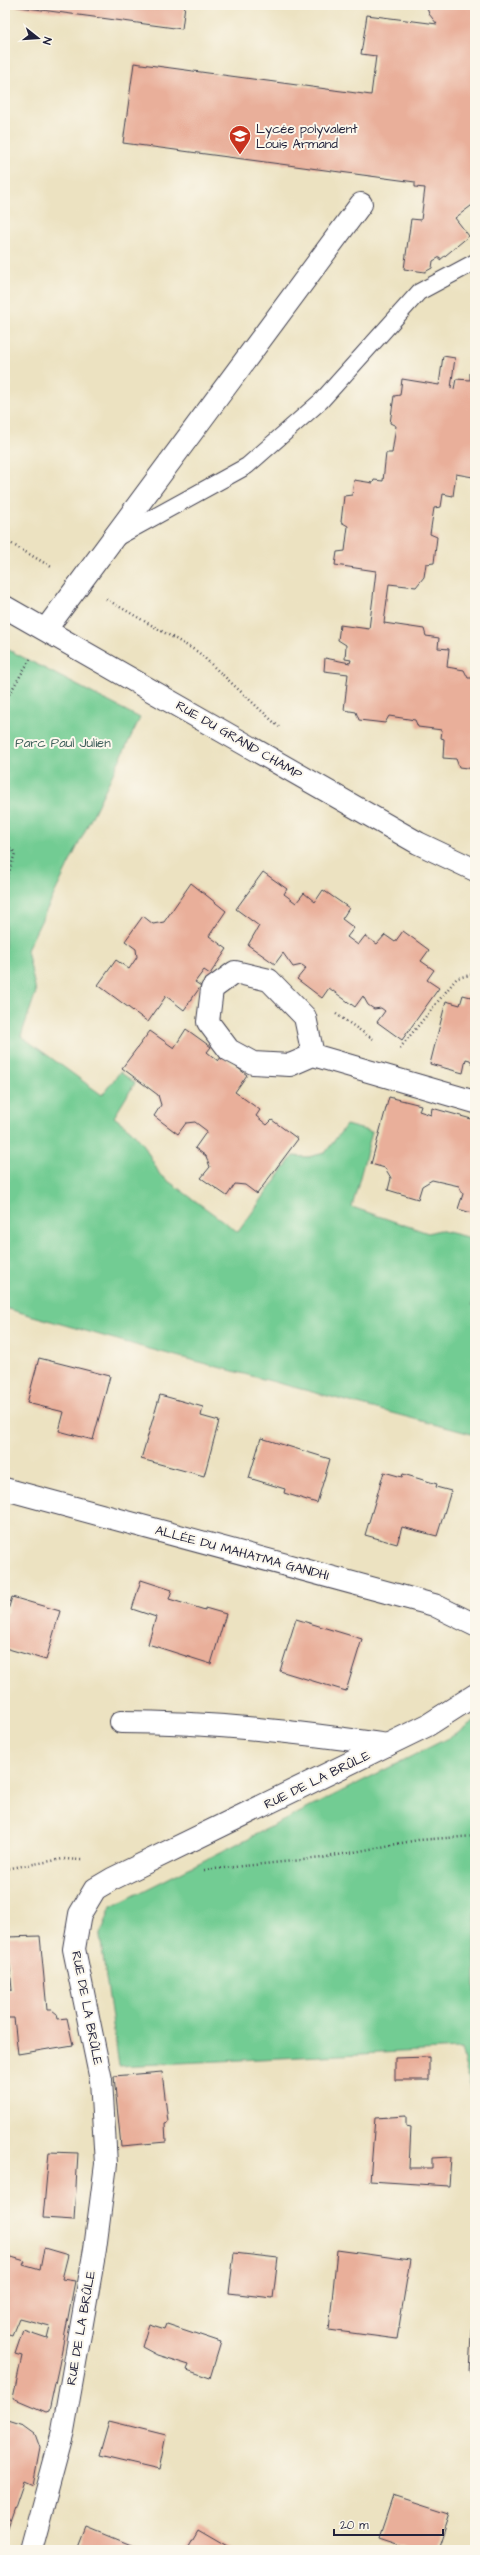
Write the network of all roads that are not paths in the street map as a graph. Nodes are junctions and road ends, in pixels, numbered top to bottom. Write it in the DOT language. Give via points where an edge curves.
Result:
graph roads {
  1 [pos="361,204"];
  2 [pos="475,262"];
  3 [pos="112,541"];
  4 [pos="5,606"];
  5 [pos="46,629"];
  6 [pos="475,870"];
  7 [pos="313,1055"];
  8 [pos="475,1102"];
  9 [pos="5,1489"];
  10 [pos="475,1624"];
  11 [pos="475,1695"];
  12 [pos="121,1722"];
  13 [pos="388,1745"];
  14 [pos="31,2550"];
  1 -- 3 [label="street"];
  2 -- 3 [label="lane" via="419,292 322,401 247,466"];
  3 -- 5 [label="street"];
  4 -- 5 [label="street, RUE DU GRAND CHAMP"];
  5 -- 6 [label="street, RUE DU GRAND CHAMP" via="418,843"];
  7 -- 7 [label="street" via="305,1017 269,980 235,972 212,989 208,1022 229,1050 253,1062 290,1065"];
  7 -- 8 [label="street"];
  9 -- 10 [label="street, ALLÉE DU MAHATMA GANDHI" via="434,1604"];
  11 -- 13 [label="street, RUE DE LA BRÛLE" via="428,1725"];
  12 -- 13 [label="street" via="180,1722 307,1733"];
  13 -- 14 [label="street, RUE DE LA BRÛLE" via="95,1889 80,1914 74,1949 101,2080 106,2164 95,2249 63,2431"];
}
